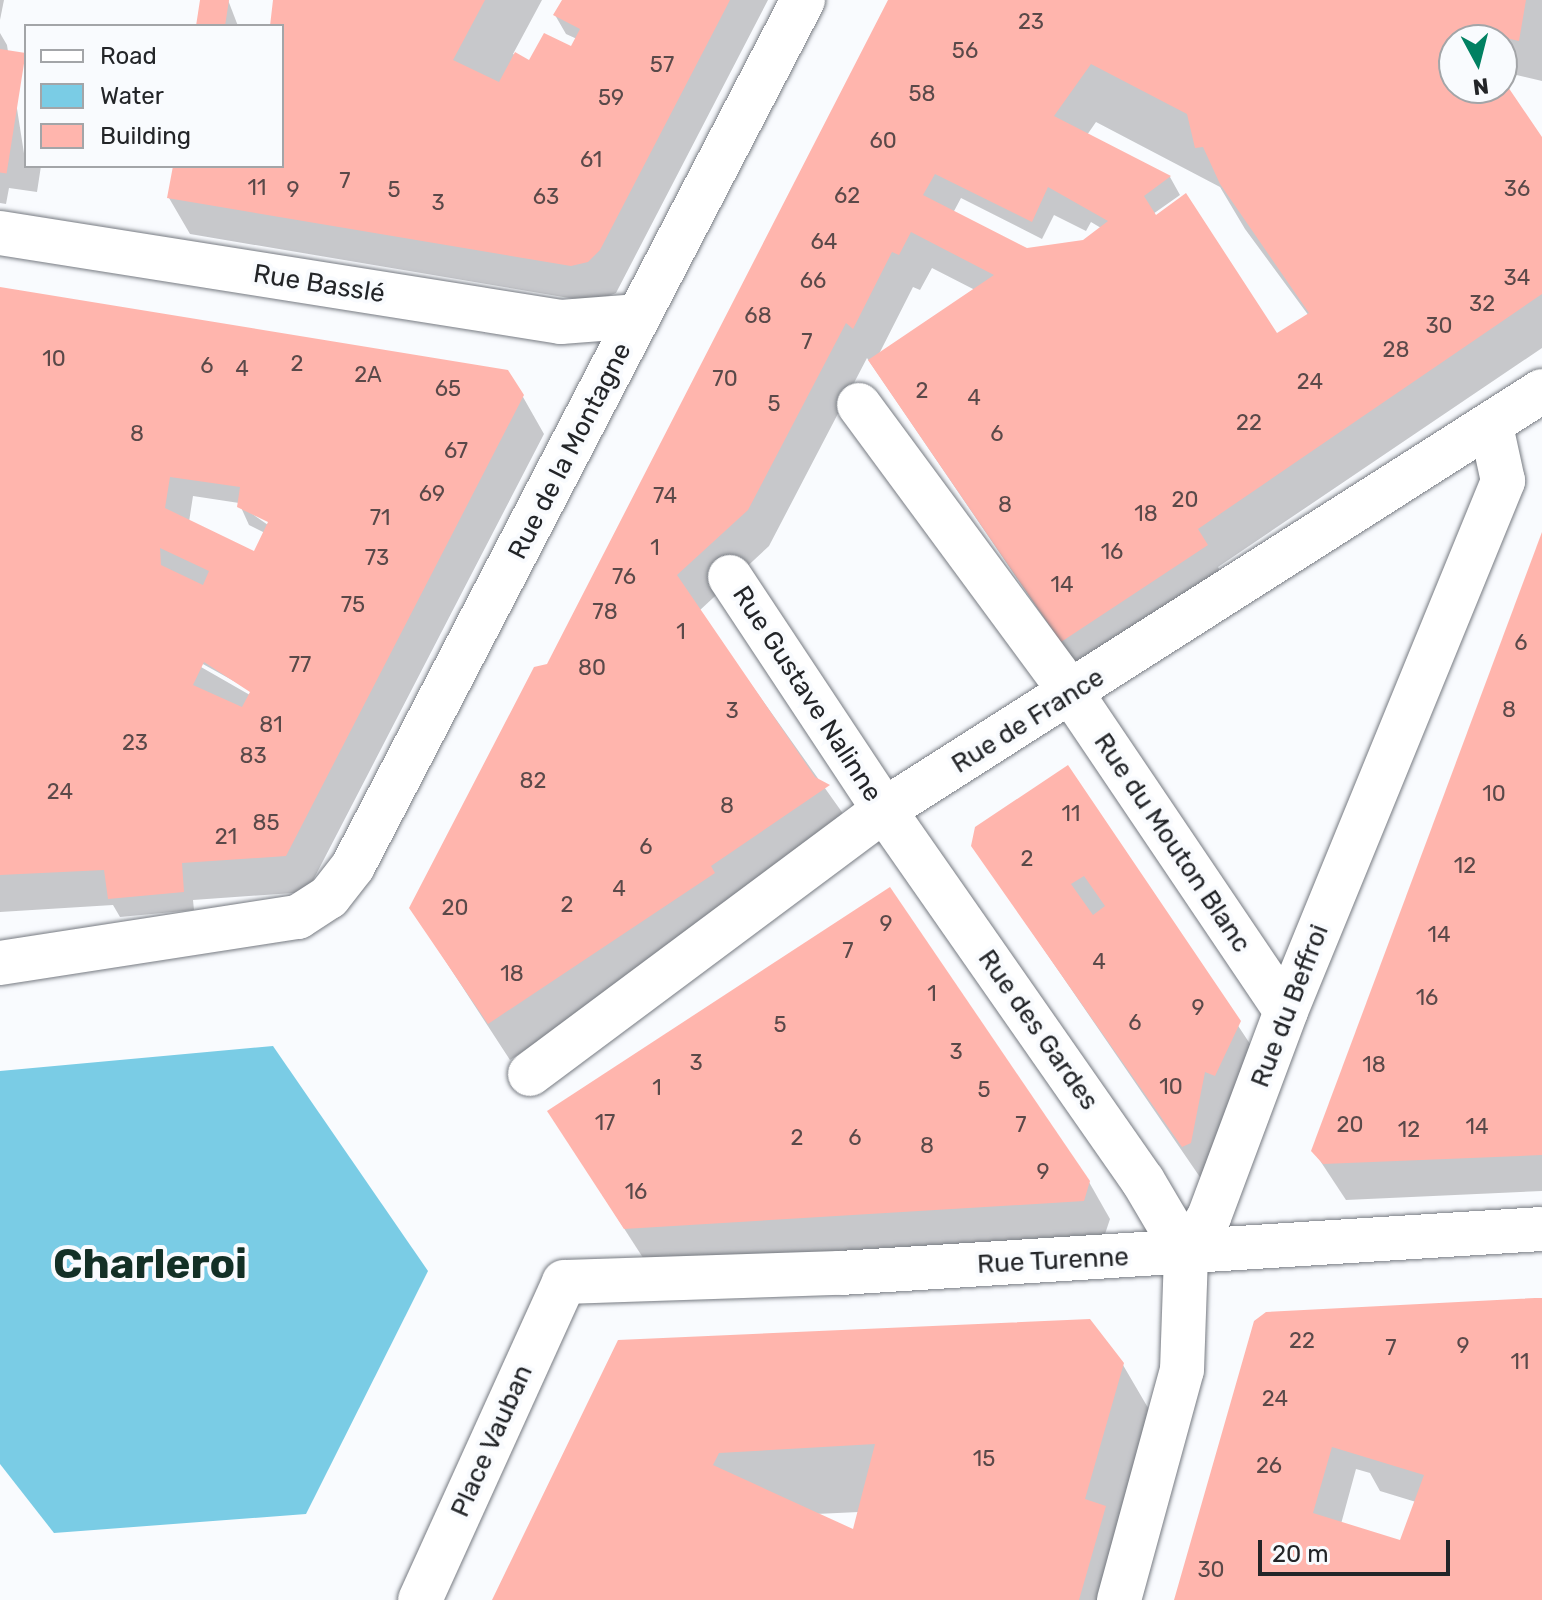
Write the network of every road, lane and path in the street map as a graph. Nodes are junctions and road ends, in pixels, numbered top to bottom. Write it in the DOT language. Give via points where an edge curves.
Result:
graph roads {
  1 [pos="803,0"];
  2 [pos="0,233"];
  3 [pos="639,316"];
  4 [pos="1542,391"];
  5 [pos="859,405"];
  6 [pos="1491,426"];
  7 [pos="730,577"];
  8 [pos="1072,694"];
  9 [pos="884,810"];
  10 [pos="0,963"];
  11 [pos="1286,1011"];
  12 [pos="530,1074"];
  13 [pos="1542,1229"];
  14 [pos="1186,1254"];
  15 [pos="564,1282"];
  16 [pos="420,1600"];
  17 [pos="1119,1600"];
  1 -- 3 [label="street, Rue de la Montagne"];
  2 -- 3 [label="street, Rue Basslé" via="561,322"];
  3 -- 10 [label="street, Rue de la Montagne" via="353,866 329,897 298,917"];
  4 -- 6 [label="street, Rue de France"];
  5 -- 8 [label="street, Rue du Mouton Blanc"];
  6 -- 8 [label="street, Rue de France"];
  6 -- 11 [label="street, Rue du Beffroi" via="1503,481"];
  7 -- 9 [label="street, Rue Gustave Nalinne"];
  8 -- 9 [label="street, Rue de France"];
  8 -- 11 [label="street, Rue du Mouton Blanc"];
  9 -- 12 [label="street, Rue de France"];
  9 -- 14 [label="street, Rue des Gardes" via="1143,1181"];
  11 -- 14 [label="street, Rue du Beffroi" via="1209,1217"];
  13 -- 14 [label="street, Rue Turenne"];
  14 -- 15 [label="street, Rue Turenne"];
  14 -- 17 [label="street, Rue du Beffroi" via="1182,1370"];
  15 -- 16 [label="street, Place Vauban"];
}
